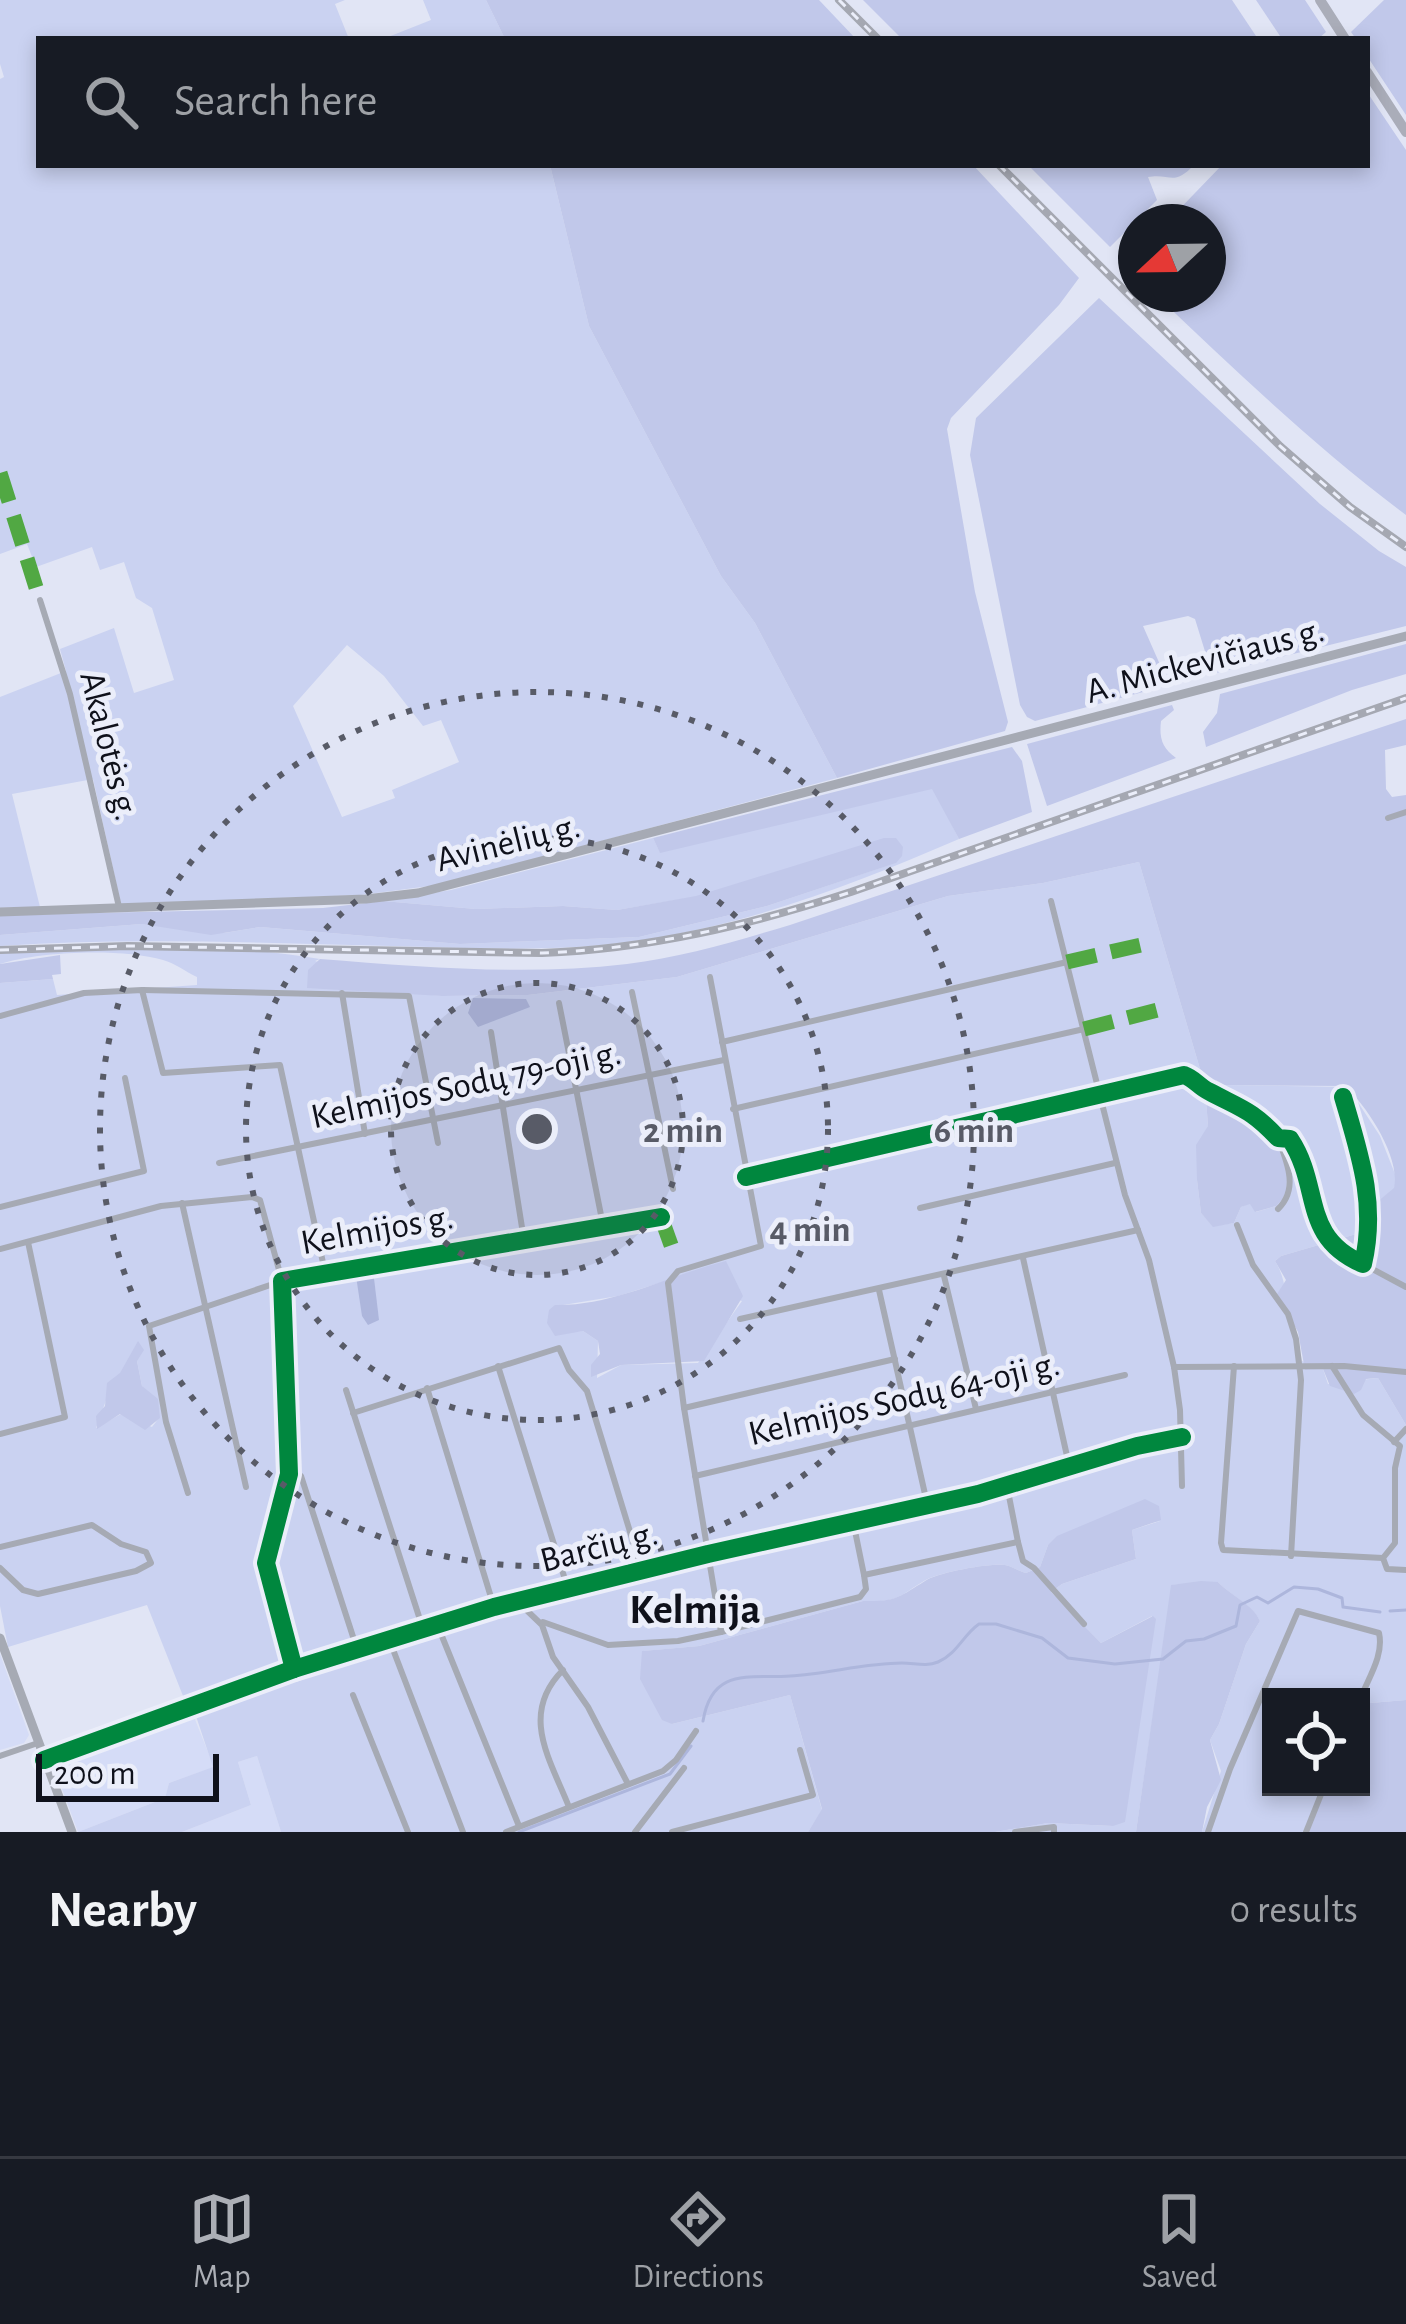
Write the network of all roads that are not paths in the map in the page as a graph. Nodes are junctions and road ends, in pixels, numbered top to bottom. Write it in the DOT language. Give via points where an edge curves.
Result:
graph roads {
  1 [pos="1320,0"];
  2 [pos="1344,36"];
  3 [pos="1370,77"];
  4 [pos="1406,131"];
  5 [pos="40,600"];
  6 [pos="1406,636"];
  7 [pos="1017,738"];
  8 [pos="1406,812"];
  9 [pos="1388,818"];
  10 [pos="1051,901"];
  11 [pos="119,907"];
  12 [pos="0,912"];
  13 [pos="1067,962"];
  14 [pos="710,977"];
  15 [pos="142,990"];
  16 [pos="632,992"];
  17 [pos="342,993"];
  18 [pos="559,1003"];
  19 [pos="0,1016"];
  20 [pos="1084,1029"];
  21 [pos="490,1032"];
  22 [pos="722,1042"];
  23 [pos="724,1060"];
  24 [pos="650,1075"];
  25 [pos="125,1078"];
  26 [pos="575,1091"];
  27 [pos="1102,1095"];
  28 [pos="1343,1097"];
  29 [pos="502,1106"];
  30 [pos="733,1109"];
  31 [pos="433,1120"];
  32 [pos="365,1134"];
  33 [pos="1279,1138"];
  34 [pos="438,1143"];
  35 [pos="298,1148"];
  36 [pos="1116,1162"];
  37 [pos="219,1163"];
  38 [pos="746,1177"];
  39 [pos="673,1189"];
  40 [pos="182,1202"];
  41 [pos="0,1207"];
  42 [pos="920,1208"];
  43 [pos="1278,1209"];
  44 [pos="661,1217"];
  45 [pos="603,1226"];
  46 [pos="1238,1226"];
  47 [pos="1138,1230"];
  48 [pos="524,1240"];
  49 [pos="28,1242"];
  50 [pos="0,1249"];
  51 [pos="675,1256"];
  52 [pos="1023,1258"];
  53 [pos="1363,1264"];
  54 [pos="678,1271"];
  55 [pos="326,1272"];
  56 [pos="944,1276"];
  57 [pos="282,1281"];
  58 [pos="1406,1287"];
  59 [pos="879,1290"];
  60 [pos="205,1307"];
  61 [pos="740,1319"];
  62 [pos="895,1358"];
  63 [pos="498,1366"];
  64 [pos="1234,1366"];
  65 [pos="1332,1366"];
  66 [pos="1174,1367"];
  67 [pos="1300,1367"];
  68 [pos="1406,1372"];
  69 [pos="1125,1375"];
  70 [pos="427,1388"];
  71 [pos="346,1390"];
  72 [pos="1051,1392"];
  73 [pos="684,1408"];
  74 [pos="976,1409"];
  75 [pos="353,1413"];
  76 [pos="910,1425"];
  77 [pos="1406,1429"];
  78 [pos="0,1434"];
  79 [pos="1182,1437"];
  80 [pos="1400,1446"];
  81 [pos="1069,1466"];
  82 [pos="302,1476"];
  83 [pos="695,1476"];
  84 [pos="1007,1485"];
  85 [pos="246,1486"];
  86 [pos="1182,1486"];
  87 [pos="188,1492"];
  88 [pos="927,1504"];
  89 [pos="853,1522"];
  90 [pos="1018,1542"];
  91 [pos="0,1547"];
  92 [pos="708,1554"];
  93 [pos="1292,1556"];
  94 [pos="1383,1558"];
  95 [pos="0,1568"];
  96 [pos="1406,1570"];
  97 [pos="642,1571"];
  98 [pos="864,1575"];
  99 [pos="568,1589"];
  100 [pos="518,1601"];
  101 [pos="494,1607"];
  102 [pos="539,1620"];
  103 [pos="437,1624"];
  104 [pos="1084,1624"];
  105 [pos="423,1629"];
  106 [pos="721,1632"];
  107 [pos="0,1638"];
  108 [pos="389,1639"];
  109 [pos="357,1649"];
  110 [pos="294,1669"];
  111 [pos="563,1670"];
  112 [pos="1265,1688"];
  113 [pos="1364,1688"];
  114 [pos="352,1695"];
  115 [pos="1262,1695"];
  116 [pos="696,1731"];
  117 [pos="38,1743"];
  118 [pos="800,1750"];
  119 [pos="0,1756"];
  120 [pos="44,1760"];
  121 [pos="684,1768"];
  122 [pos="628,1784"];
  123 [pos="1320,1796"];
  124 [pos="569,1807"];
  125 [pos="519,1827"];
  126 [pos="72,1832"];
  127 [pos="408,1832"];
  128 [pos="463,1832"];
  129 [pos="506,1832"];
  130 [pos="635,1832"];
  131 [pos="672,1832"];
  132 [pos="1015,1832"];
  133 [pos="1054,1832"];
  134 [pos="1208,1832"];
  135 [pos="1306,1832"];
  1 -- 2 [label="main road"];
  3 -- 4 [label="main road"];
  5 -- 11 [label="street, Akalotės g."];
  6 -- 7 [label="main road, A. Mickevičiaus g."];
  7 -- 11 [label="main road, Avinėlių g." via="418,893"];
  8 -- 9 [label="street"];
  10 -- 13 [label="street"];
  11 -- 12 [label="main road, Avinėlių g."];
  13 -- 20 [label="street"];
  13 -- 22 [label="street"];
  14 -- 22 [label="street"];
  15 -- 17 [label="street"];
  15 -- 19 [label="street" via="84,993"];
  15 -- 35 [label="street" via="163,1073 280,1065"];
  16 -- 24 [label="street"];
  17 -- 31 [label="street" via="411,998"];
  17 -- 32 [label="street"];
  18 -- 26 [label="street"];
  20 -- 27 [label="street"];
  20 -- 30 [label="street"];
  21 -- 29 [label="street"];
  22 -- 23 [label="street"];
  23 -- 24 [label="street, Kelmijos Sodų 79-oji g."];
  23 -- 30 [label="street"];
  24 -- 26 [label="street, Kelmijos Sodų 79-oji g."];
  24 -- 39 [label="street"];
  25 -- 41 [label="street" via="144,1171"];
  26 -- 29 [label="street, Kelmijos Sodų 79-oji g."];
  26 -- 45 [label="street"];
  27 -- 33 [label="street" via="1187,1076 1251,1110"];
  27 -- 36 [label="street"];
  27 -- 38 [label="street"];
  28 -- 53 [label="street" via="1368,1186"];
  29 -- 31 [label="street, Kelmijos Sodų 79-oji g."];
  29 -- 48 [label="street"];
  30 -- 38 [label="street"];
  31 -- 32 [label="street, Kelmijos Sodų 79-oji g."];
  31 -- 34 [label="street"];
  32 -- 35 [label="street, Kelmijos Sodų 79-oji g."];
  33 -- 43 [label="street" via="1290,1170"];
  33 -- 53 [label="street" via="1295,1146 1329,1242"];
  35 -- 37 [label="street, Kelmijos Sodų 79-oji g."];
  35 -- 55 [label="street"];
  36 -- 42 [label="street"];
  36 -- 47 [label="street"];
  38 -- 54 [label="street" via="761,1246"];
  40 -- 49 [label="street"];
  40 -- 57 [label="street" via="257,1197"];
  40 -- 60 [label="street"];
  44 -- 45 [label="street, Kelmijos g."];
  45 -- 48 [label="street, Kelmijos g."];
  46 -- 67 [label="street" via="1293,1325"];
  47 -- 52 [label="street"];
  47 -- 66 [label="street"];
  48 -- 55 [label="street, Kelmijos g."];
  49 -- 50 [label="street"];
  49 -- 78 [label="street" via="65,1417"];
  51 -- 54 [label="street"];
  52 -- 56 [label="street"];
  52 -- 72 [label="street"];
  53 -- 58 [label="street"];
  54 -- 73 [label="street" via="668,1283"];
  55 -- 57 [label="street, Kelmijos g."];
  56 -- 59 [label="street"];
  56 -- 74 [label="street"];
  57 -- 60 [label="street"];
  57 -- 110 [label="street, Kelmijos g." via="289,1474 266,1558"];
  59 -- 61 [label="street"];
  59 -- 62 [label="street"];
  60 -- 85 [label="street"];
  60 -- 87 [label="street" via="153,1323 148,1332"];
  62 -- 73 [label="street"];
  62 -- 76 [label="street"];
  63 -- 70 [label="street"];
  63 -- 97 [label="street" via="561,1350 587,1391"];
  63 -- 99 [label="street"];
  64 -- 66 [label="street"];
  64 -- 67 [label="street"];
  64 -- 93 [label="street" via="1221,1547"];
  65 -- 67 [label="street"];
  65 -- 68 [label="street"];
  65 -- 80 [label="street" via="1364,1415"];
  66 -- 79 [label="street"];
  67 -- 93 [label="street"];
  69 -- 72 [label="street, Kelmijos Sodų 64-oji g."];
  70 -- 75 [label="street"];
  70 -- 101 [label="street"];
  71 -- 75 [label="street"];
  72 -- 74 [label="street, Kelmijos Sodų 64-oji g."];
  72 -- 81 [label="street"];
  73 -- 83 [label="street"];
  74 -- 76 [label="street, Kelmijos Sodų 64-oji g."];
  75 -- 105 [label="street"];
  76 -- 83 [label="street, Kelmijos Sodų 64-oji g."];
  76 -- 88 [label="street"];
  77 -- 80 [label="street"];
  79 -- 81 [label="street, Barčių g."];
  79 -- 86 [label="street"];
  80 -- 94 [label="street" via="1395,1543"];
  81 -- 84 [label="street, Barčių g."];
  82 -- 109 [label="street"];
  83 -- 92 [label="street"];
  84 -- 88 [label="street, Barčių g."];
  84 -- 90 [label="street"];
  88 -- 89 [label="street, Barčių g."];
  89 -- 92 [label="street, Barčių g."];
  89 -- 98 [label="street"];
  90 -- 98 [label="street"];
  90 -- 104 [label="street" via="1023,1561"];
  91 -- 95 [label="street" via="92,1525 151,1562 38,1594"];
  92 -- 97 [label="street, Barčių g."];
  92 -- 106 [label="street"];
  93 -- 94 [label="street"];
  94 -- 96 [label="street" via="1387,1570"];
  97 -- 99 [label="street, Barčių g."];
  98 -- 106 [label="street" via="860,1597"];
  99 -- 100 [label="street, Barčių g."];
  100 -- 101 [label="street, Barčių g."];
  100 -- 102 [label="street"];
  101 -- 103 [label="street, Barčių g."];
  102 -- 106 [label="street" via="608,1646"];
  102 -- 111 [label="street"];
  103 -- 105 [label="street, Barčių g."];
  103 -- 125 [label="street"];
  105 -- 108 [label="street, Barčių g."];
  107 -- 117 [label="main road"];
  108 -- 109 [label="street, Barčių g."];
  108 -- 128 [label="street"];
  109 -- 110 [label="street, Barčių g."];
  110 -- 120 [label="street, Barčių g."];
  111 -- 122 [label="street"];
  111 -- 124 [label="street" via="540,1712"];
  112 -- 113 [label="street" via="1298,1611 1379,1633"];
  114 -- 127 [label="street"];
  115 -- 134 [label="street"];
  116 -- 122 [label="street" via="671,1765"];
  117 -- 119 [label="street"];
  117 -- 120 [label="main road"];
  118 -- 131 [label="street" via="813,1795"];
  120 -- 126 [label="main road"];
  121 -- 130 [label="street"];
  122 -- 124 [label="street"];
  123 -- 135 [label="street"];
  124 -- 125 [label="street"];
  125 -- 129 [label="street"];
  132 -- 133 [label="street"];
}
